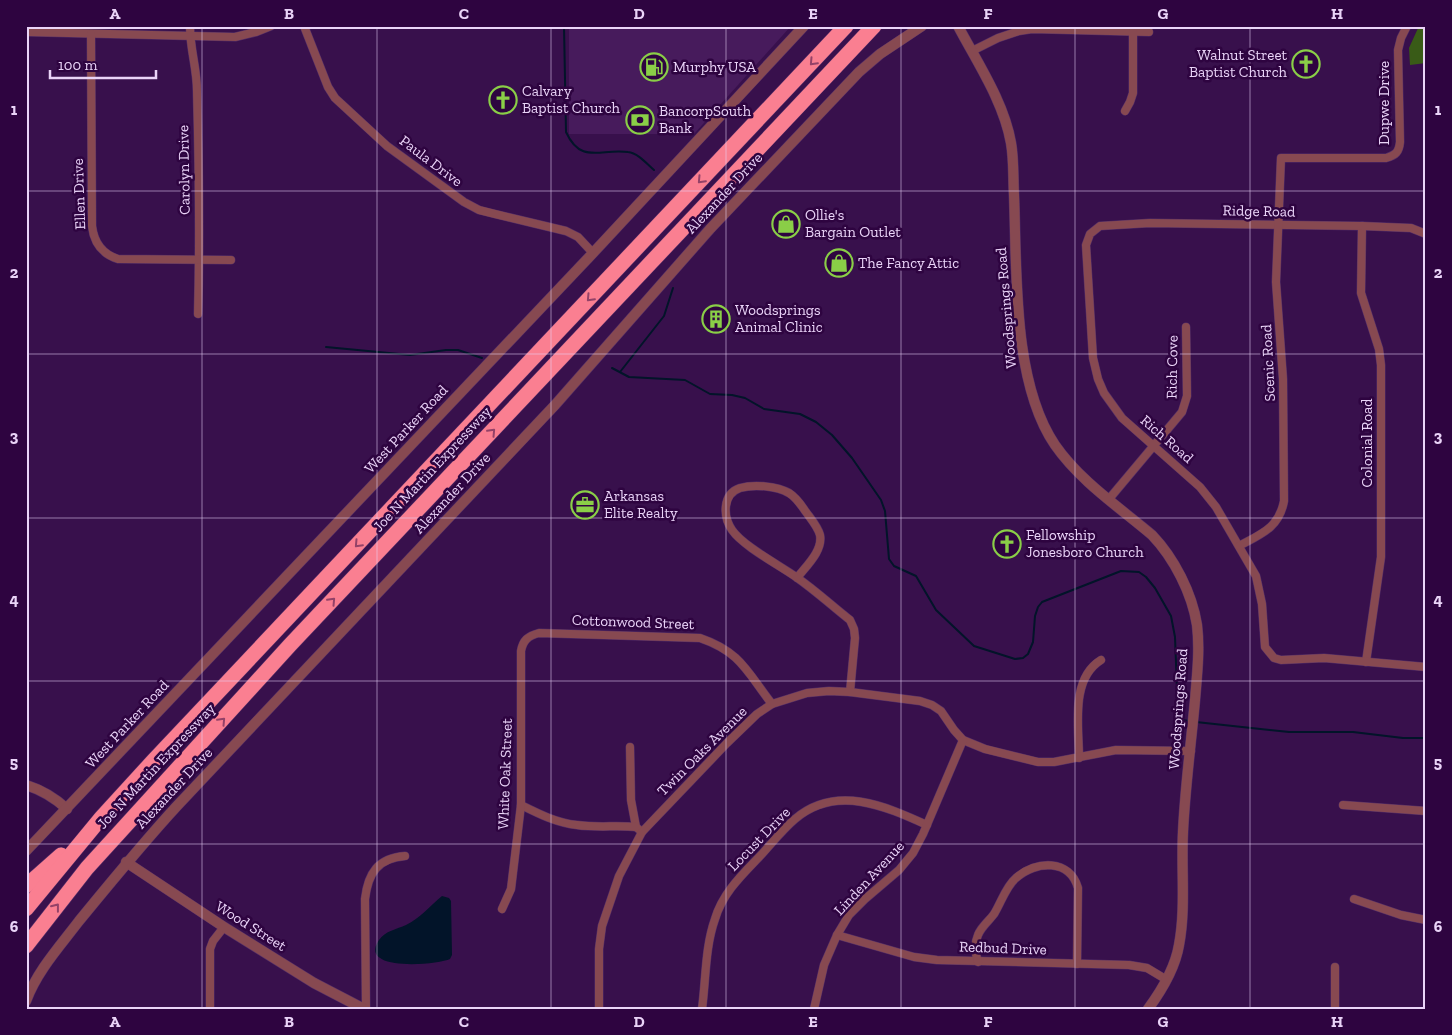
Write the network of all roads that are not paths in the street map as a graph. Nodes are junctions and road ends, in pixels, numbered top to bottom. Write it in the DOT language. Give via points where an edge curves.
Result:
graph roads {
  1 [pos="190,26"];
  2 [pos="271,26"];
  3 [pos="304,26"];
  4 [pos="804,26"];
  5 [pos="846,26"];
  6 [pos="874,26"];
  7 [pos="922,26"];
  8 [pos="958,26"];
  9 [pos="1407,26"];
  10 [pos="26,32"];
  11 [pos="1132,32"];
  12 [pos="1149,32"];
  13 [pos="91,34"];
  14 [pos="190,36"];
  15 [pos="972,52"];
  16 [pos="1125,111"];
  17 [pos="1281,158"];
  18 [pos="1278,225"];
  19 [pos="1362,226"];
  20 [pos="1092,232"];
  21 [pos="1426,234"];
  22 [pos="593,253"];
  23 [pos="199,260"];
  24 [pos="231,260"];
  25 [pos="198,314"];
  26 [pos="1186,327"];
  27 [pos="1154,447"];
  28 [pos="1110,499"];
  29 [pos="1239,546"];
  30 [pos="797,578"];
  31 [pos="525,639"];
  32 [pos="1101,660"];
  33 [pos="1366,662"];
  34 [pos="1426,667"];
  35 [pos="850,692"];
  36 [pos="772,704"];
  37 [pos="963,740"];
  38 [pos="630,747"];
  39 [pos="1191,751"];
  40 [pos="1079,758"];
  41 [pos="26,785"];
  42 [pos="521,805"];
  43 [pos="1343,805"];
  44 [pos="67,809"];
  45 [pos="1426,811"];
  46 [pos="101,818"];
  47 [pos="927,825"];
  48 [pos="639,830"];
  49 [pos="26,851"];
  50 [pos="405,856"];
  51 [pos="126,862"];
  52 [pos="26,886"];
  53 [pos="1354,899"];
  54 [pos="26,909"];
  55 [pos="502,909"];
  56 [pos="1426,920"];
  57 [pos="224,927"];
  58 [pos="837,934"];
  59 [pos="26,946"];
  60 [pos="978,962"];
  61 [pos="1077,964"];
  62 [pos="1335,967"];
  63 [pos="1167,980"];
  64 [pos="26,1001"];
  65 [pos="210,1009"];
  66 [pos="365,1009"];
  67 [pos="599,1009"];
  68 [pos="702,1009"];
  69 [pos="814,1009"];
  70 [pos="1148,1009"];
  71 [pos="1335,1009"];
  1 -- 14 [label="street, Carolyn Drive"];
  2 -- 14 [label="street" via="241,36"];
  3 -- 22 [label="street, Paula Drive" via="335,98 387,146 464,202 495,214 566,231"];
  4 -- 22 [label="street, West Parker Road"];
  5 -- 46 [label="highway, Joe N Martin Expressway, one-way"];
  59 -- 6 [label="highway, Joe N Martin Expressway, one-way" via="87,868 290,645"];
  7 -- 51 [label="street, Alexander Drive" via="880,54 860,72 710,229 555,405"];
  8 -- 15 [label="street, Woodsprings Road"];
  9 -- 17 [label="street, Dupwe Drive" via="1398,50 1398,152 1386,158"];
  10 -- 13 [label="street"];
  11 -- 12 [label="street"];
  11 -- 15 [label="street" via="1032,29 998,38"];
  11 -- 16 [label="street" via="1132,93"];
  13 -- 14 [label="street"];
  13 -- 23 [label="street, Ellen Drive" via="92,226 95,240 103,251 118,259"];
  14 -- 23 [label="street, Carolyn Drive" via="197,88"];
  15 -- 28 [label="street, Woodsprings Road" via="989,83 1011,141 1019,316 1033,399 1040,418 1075,471"];
  17 -- 18 [label="street, Scenic Road"];
  18 -- 19 [label="street, Ridge Road"];
  18 -- 20 [label="street, Ridge Road" via="1150,223 1103,225"];
  18 -- 29 [label="street, Scenic Road" via="1276,282 1283,379 1284,501 1273,526"];
  19 -- 21 [label="street, Ridge Road" via="1412,228"];
  19 -- 33 [label="street, Colonial Road" via="1361,293 1381,366 1381,557"];
  20 -- 27 [label="street, Rich Road" via="1086,245 1093,358 1098,380 1117,413"];
  22 -- 44 [label="street, West Parker Road"];
  23 -- 24 [label="street, Ellen Drive"];
  23 -- 25 [label="street, Carolyn Drive"];
  26 -- 27 [label="street, Rich Cove" via="1185,404 1178,419"];
  27 -- 28 [label="street, Rich Cove"];
  27 -- 29 [label="street, Rich Road" via="1200,487"];
  28 -- 39 [label="street, Woodsprings Road" via="1162,546 1176,566 1192,607 1197,624 1198,661"];
  29 -- 33 [label="street, Rich Road" via="1258,583 1264,645 1271,655 1281,660 1324,658"];
  30 -- 30 [label="street" via="733,532 725,513 733,492 740,488 776,488 797,499 820,535 816,554"];
  30 -- 35 [label="street" via="850,620 855,645"];
  31 -- 36 [label="street, Cottonwood Street" via="539,633 700,638 729,651 740,661"];
  31 -- 42 [label="street, White Oak Street" via="521,651"];
  32 -- 40 [label="street" via="1086,675 1081,689"];
  33 -- 34 [label="street"];
  35 -- 36 [label="street, Twin Oaks Avenue" via="807,693"];
  35 -- 37 [label="street, Twin Oaks Avenue" via="932,705 941,711"];
  36 -- 48 [label="street, Twin Oaks Avenue" via="757,714"];
  37 -- 40 [label="street" via="1038,762"];
  37 -- 47 [label="street, Linden Avenue"];
  38 -- 48 [label="street" via="632,800"];
  39 -- 40 [label="street" via="1116,750"];
  39 -- 63 [label="street, Woodsprings Road" via="1183,831 1180,938"];
  41 -- 44 [label="street" via="44,792"];
  42 -- 48 [label="street" via="551,819 577,825"];
  42 -- 55 [label="street, White Oak Street" via="512,889"];
  43 -- 45 [label="street"];
  44 -- 49 [label="street, West Parker Road"];
  46 -- 52 [label="highway"];
  46 -- 54 [label="highway, Joe N Martin Expressway"];
  47 -- 58 [label="street, Linden Avenue" via="905,863 865,898"];
  47 -- 68 [label="street, Locust Drive" via="881,805 851,800 815,807 795,819 734,884 721,903 710,938"];
  48 -- 67 [label="street, Twin Oaks Avenue" via="618,876 602,926"];
  50 -- 66 [label="street" via="390,858 378,866 366,887"];
  51 -- 57 [label="street, Wood Street"];
  51 -- 64 [label="street, Alexander Drive" via="56,951"];
  53 -- 56 [label="street"];
  57 -- 65 [label="street" via="210,948"];
  57 -- 66 [label="street, Wood Street" via="314,983"];
  58 -- 60 [label="street, Redbud Drive" via="914,957"];
  58 -- 69 [label="street, Linden Avenue" via="820,978"];
  60 -- 61 [label="street, Redbud Drive"];
  60 -- 61 [label="street" via="975,951 978,934 993,916 1013,880 1032,868 1051,865 1068,871 1078,888"];
  61 -- 63 [label="street, Redbud Drive" via="1138,966"];
  62 -- 71 [label="street"];
  63 -- 70 [label="street, Woodsprings Road"];
}
